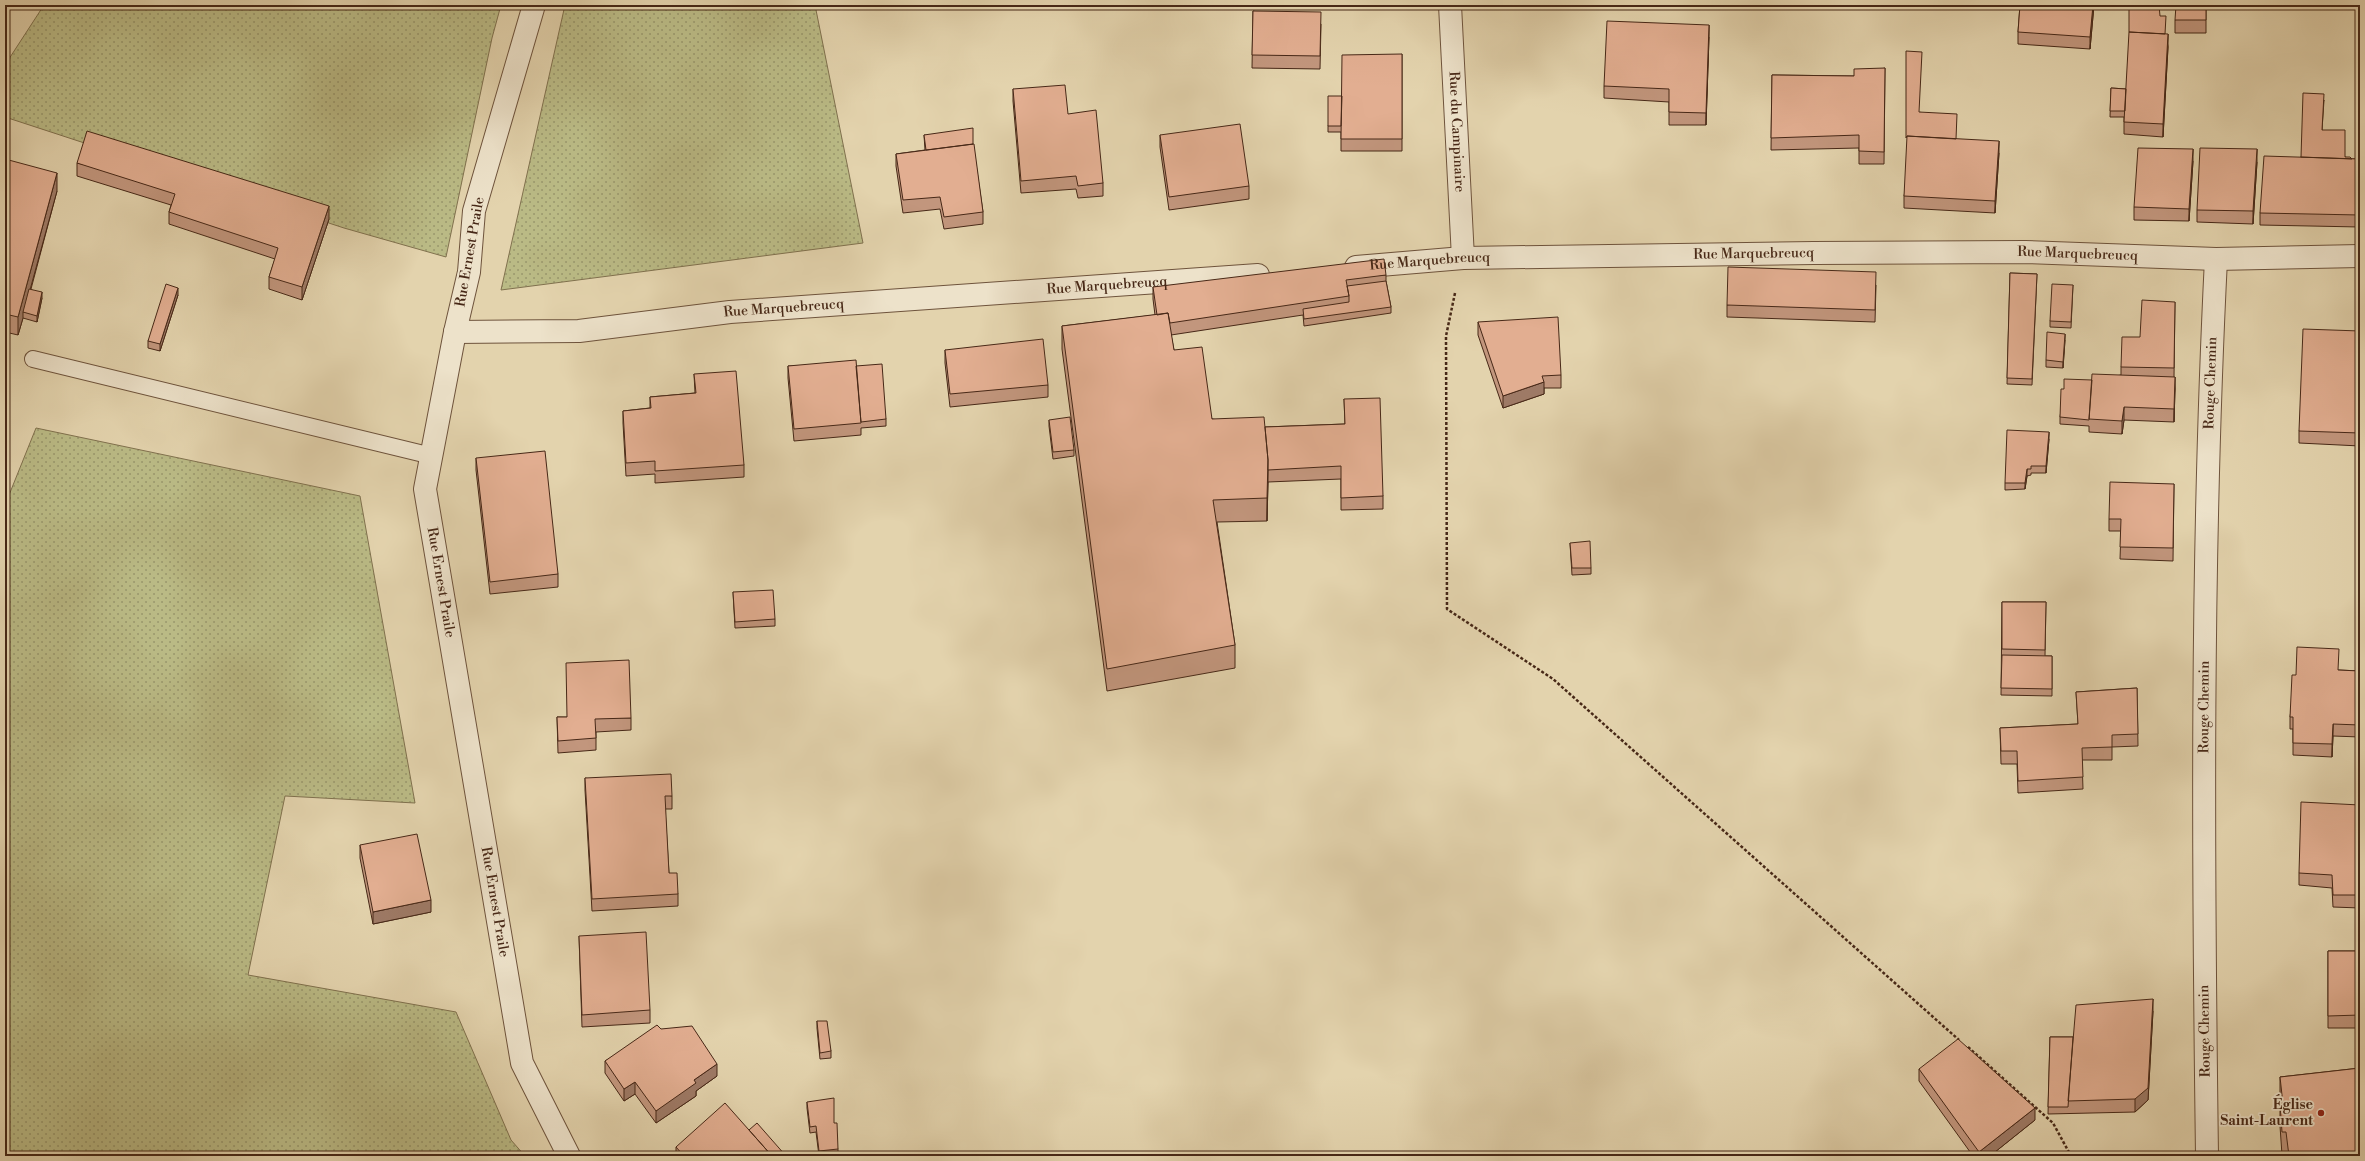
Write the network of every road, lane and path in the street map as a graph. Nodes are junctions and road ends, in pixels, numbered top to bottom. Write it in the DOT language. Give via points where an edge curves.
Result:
graph roads {
  1 [pos="534,5"];
  2 [pos="1450,5"];
  3 [pos="2360,256"];
  4 [pos="1463,258"];
  5 [pos="2216,259"];
  6 [pos="1337,269"];
  7 [pos="1282,273"];
  8 [pos="455,332"];
  9 [pos="33,359"];
  10 [pos="432,456"];
  11 [pos="569,1156"];
  12 [pos="2070,1156"];
  13 [pos="2206,1156"];
  1 -- 8 [label="street, Rue Ernest Praile" via="474,211 469,272"];
  2 -- 4 [label="street, Rue du Campinaire"];
  3 -- 5 [label="street, Rue Marquebreucq"];
  4 -- 5 [label="street, Rue Marquebreucq" via="2025,252"];
  4 -- 6 [label="street, Rue Marquebreucq"];
  4 -- 12 [label="path" via="1446,336 1447,609 1553,679 2053,1123"];
  5 -- 13 [label="street, Rouge Chemin" via="2210,373 2206,579"];
  7 -- 8 [label="street, Rue Marquebreucq" via="730,312 578,331"];
  8 -- 10 [label="street, Rue Ernest Praile"];
  9 -- 10 [label="lane"];
  10 -- 11 [label="street, Rue Ernest Praile" via="425,489 522,1064"];
}
